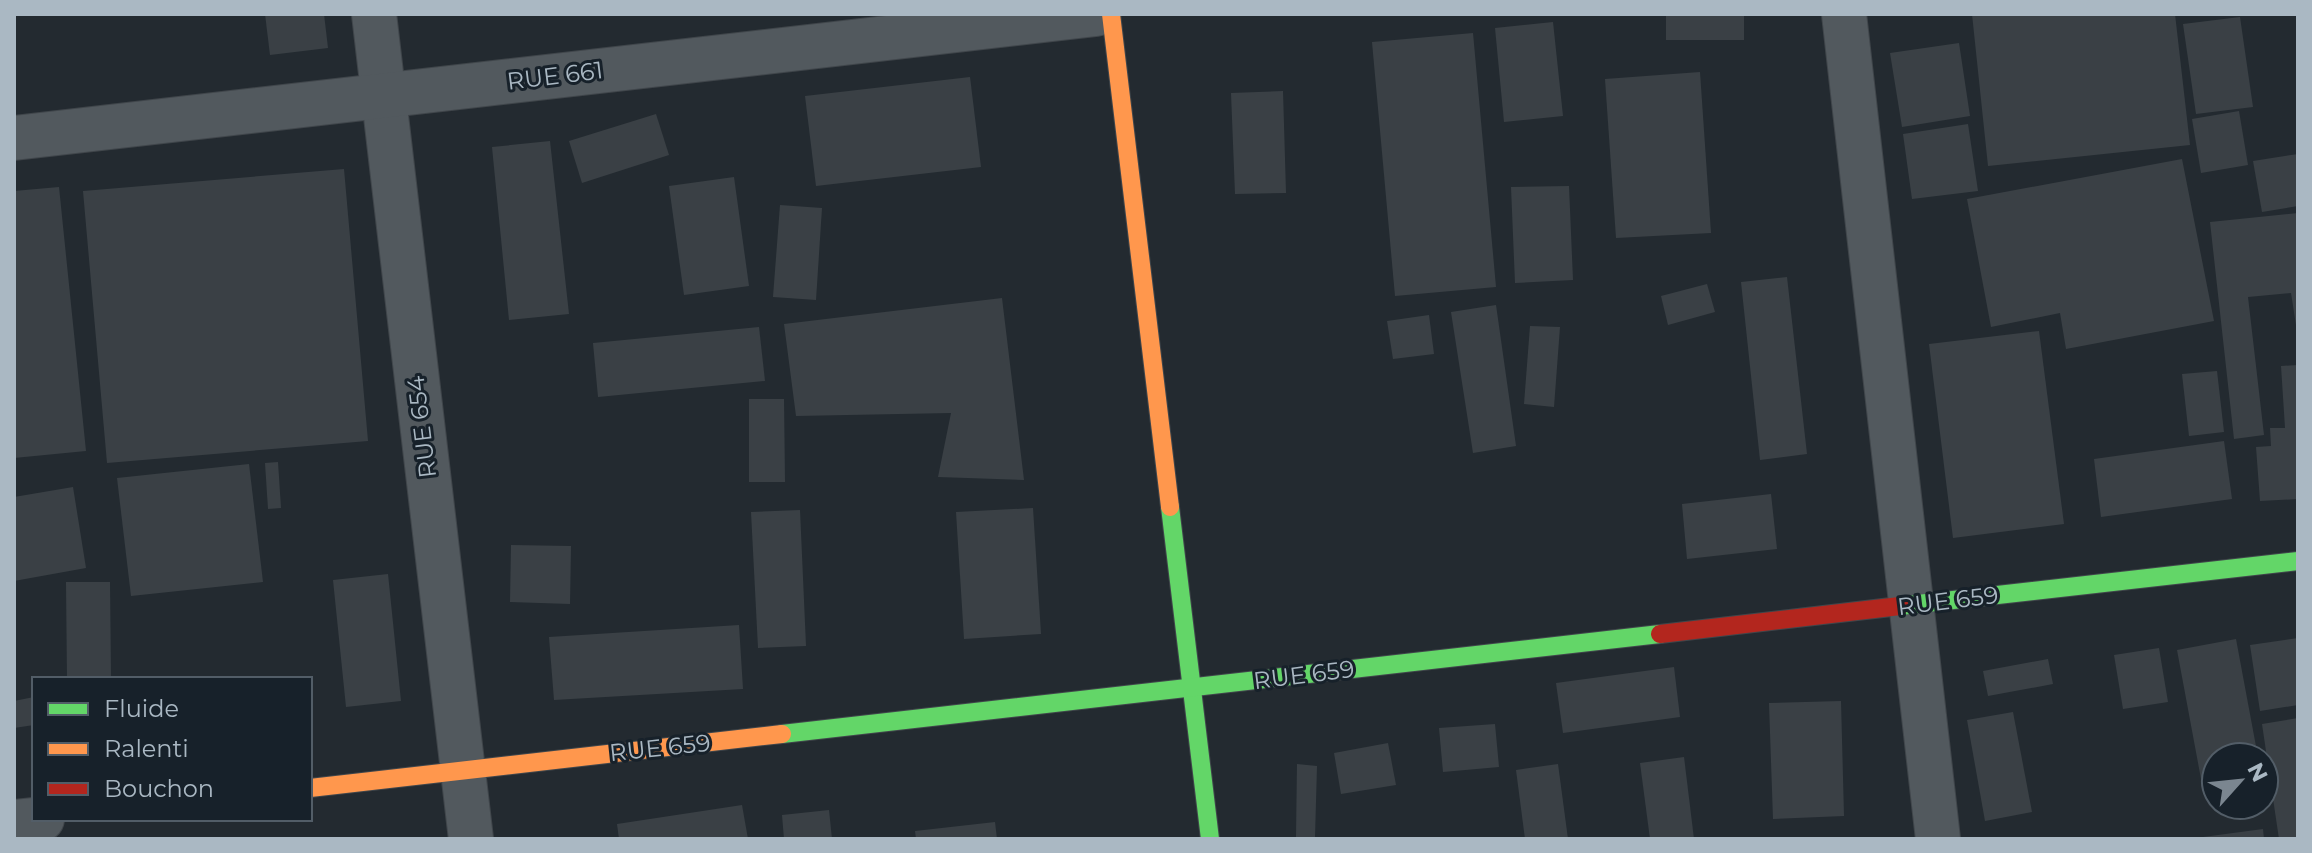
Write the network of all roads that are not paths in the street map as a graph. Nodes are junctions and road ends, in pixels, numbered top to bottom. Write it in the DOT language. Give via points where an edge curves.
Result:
graph roads {
  1 [pos="374,14"];
  2 [pos="1096,14"];
  3 [pos="1111,14"];
  4 [pos="1844,14"];
  5 [pos="383,95"];
  6 [pos="14,138"];
  7 [pos="2298,561"];
  8 [pos="1911,606"];
  9 [pos="1192,688"];
  10 [pos="463,771"];
  11 [pos="312,788"];
  12 [pos="471,839"];
  13 [pos="1210,839"];
  14 [pos="1938,839"];
  1 -- 5 [label="street, RUE 654"];
  2 -- 5 [label="street, RUE 661"];
  3 -- 9 [label="street"];
  4 -- 8 [label="street"];
  5 -- 6 [label="street, RUE 661"];
  5 -- 10 [label="street, RUE 654"];
  7 -- 8 [label="street, RUE 659"];
  8 -- 9 [label="street, RUE 659"];
  8 -- 14 [label="street"];
  9 -- 10 [label="street, RUE 659"];
  9 -- 13 [label="street"];
  10 -- 11 [label="street, RUE 659"];
  10 -- 12 [label="street, RUE 654"];
}
